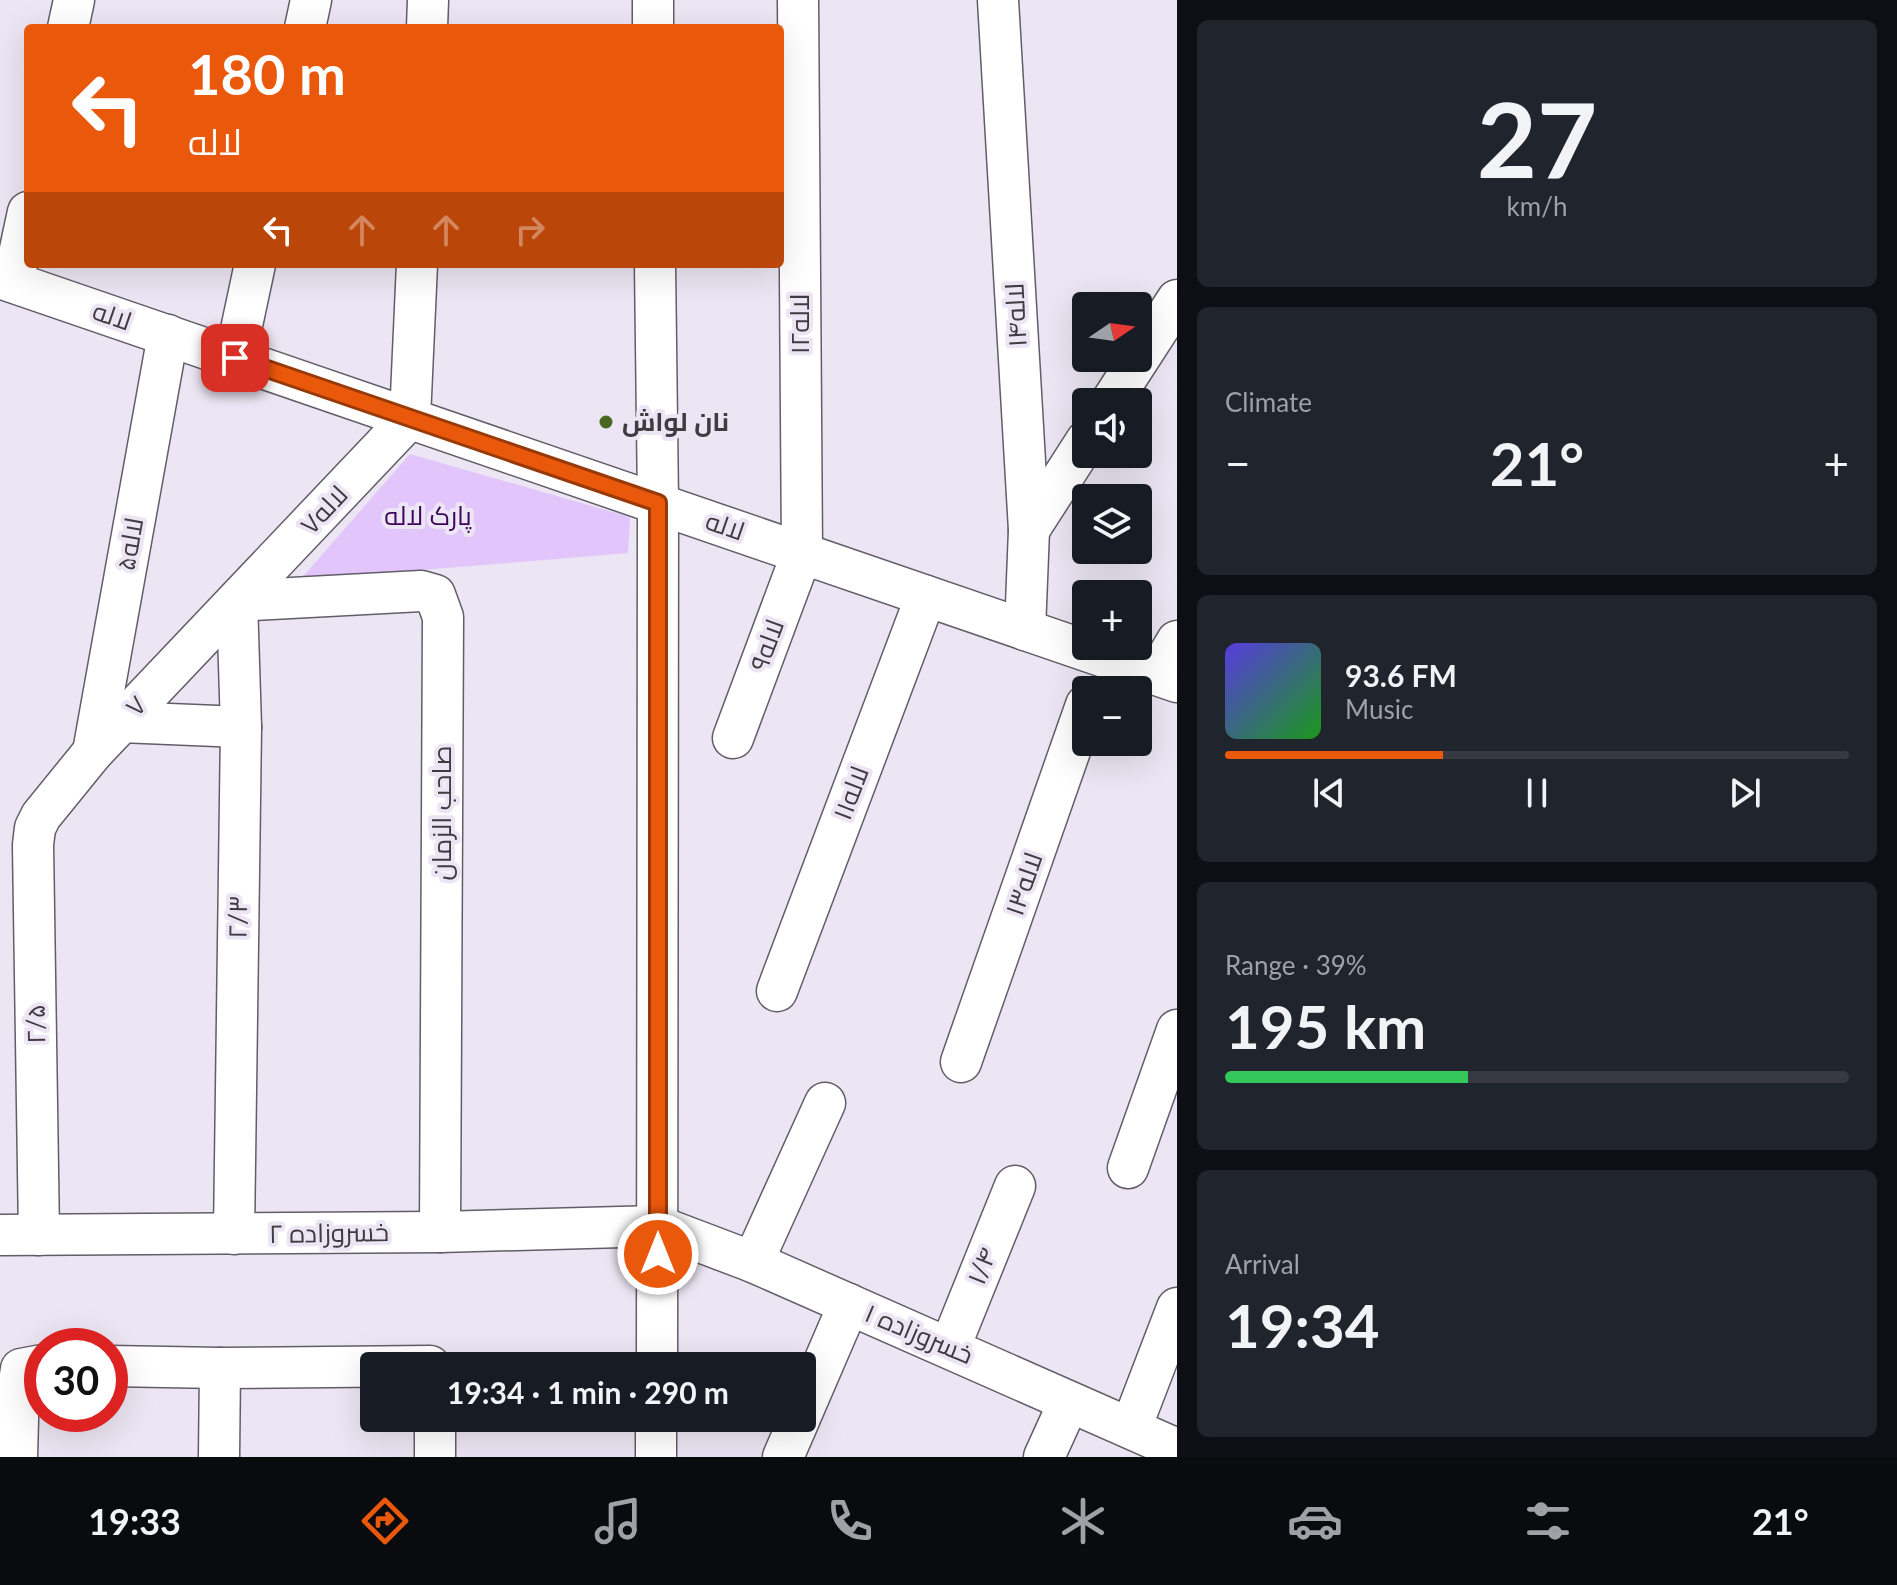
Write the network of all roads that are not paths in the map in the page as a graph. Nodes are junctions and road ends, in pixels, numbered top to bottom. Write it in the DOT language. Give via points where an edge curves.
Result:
graph roads {
  1 [pos="74,0"];
  2 [pos="311,0"];
  3 [pos="653,0"];
  4 [pos="798,0"];
  5 [pos="998,0"];
  6 [pos="69,24"];
  7 [pos="306,24"];
  8 [pos="653,24"];
  9 [pos="24,224"];
  10 [pos="254,268"];
  11 [pos="417,268"];
  12 [pos="655,268"];
  13 [pos="6,280"];
  14 [pos="1177,300"];
  15 [pos="168,335"];
  16 [pos="235,358"];
  17 [pos="1120,388"];
  18 [pos="410,418"];
  19 [pos="1072,463"];
  20 [pos="658,503"];
  21 [pos="1029,530"];
  22 [pos="802,553"];
  23 [pos="926,596"];
  24 [pos="237,601"];
  25 [pos="1025,630"];
  26 [pos="1177,641"];
  27 [pos="1097,673"];
  28 [pos="1167,678"];
  29 [pos="121,722"];
  30 [pos="241,727"];
  31 [pos="733,738"];
  32 [pos="1072,745"];
  33 [pos="93,752"];
  34 [pos="41,816"];
  35 [pos="777,991"];
  36 [pos="1177,1030"];
  37 [pos="961,1062"];
  38 [pos="825,1103"];
  39 [pos="1128,1168"];
  40 [pos="1015,1186"];
  41 [pos="658,1226"];
  42 [pos="440,1232"];
  43 [pos="234,1234"];
  44 [pos="0,1235"];
  45 [pos="39,1235"];
  46 [pos="753,1262"];
  47 [pos="849,1304"];
  48 [pos="1177,1308"];
  49 [pos="950,1347"];
  50 [pos="657,1352"];
  51 [pos="128,1366"];
  52 [pos="360,1367"];
  53 [pos="220,1368"];
  54 [pos="816,1381"];
  55 [pos="1069,1402"];
  56 [pos="24,1415"];
  57 [pos="1131,1428"];
  58 [pos="435,1432"];
  59 [pos="656,1432"];
  60 [pos="794,1432"];
  61 [pos="1177,1449"];
  62 [pos="17,1457"];
  63 [pos="219,1457"];
  64 [pos="435,1457"];
  65 [pos="656,1457"];
  66 [pos="783,1457"];
  67 [pos="1044,1457"];
  1 -- 6 [label="street"];
  2 -- 7 [label="street"];
  3 -- 8 [label="street"];
  4 -- 22 [label="street, لاله۱۲"];
  5 -- 21 [label="street, لاله۱۴"];
  9 -- 13 [label="street"];
  10 -- 16 [label="street"];
  11 -- 18 [label="street"];
  12 -- 20 [label="street"];
  13 -- 15 [label="street, لاله"];
  14 -- 17 [label="street"];
  15 -- 16 [label="street, لاله"];
  15 -- 33 [label="street, لاله۵"];
  16 -- 18 [label="street, لاله"];
  18 -- 20 [label="street, لاله"];
  18 -- 24 [label="street, لاله۷"];
  19 -- 21 [label="street"];
  20 -- 22 [label="street, لاله"];
  20 -- 41 [label="street"];
  21 -- 25 [label="street, لاله۱۴"];
  22 -- 23 [label="street, لاله"];
  22 -- 31 [label="street, لاله۹"];
  23 -- 25 [label="street, لاله"];
  23 -- 35 [label="street, لاله۱۱"];
  24 -- 29 [label="street, ۷"];
  24 -- 30 [label="street, ۲/۳"];
  24 -- 42 [label="street, صاحب الزمان" via="421,591 435,595 443,617"];
  25 -- 27 [label="street, لاله"];
  26 -- 28 [label="street"];
  27 -- 28 [label="street, لاله"];
  29 -- 30 [label="street"];
  29 -- 33 [label="street, ۷"];
  30 -- 43 [label="street, ۲/۳"];
  32 -- 37 [label="street, لاله۱۳"];
  33 -- 34 [label="street, ۷"];
  34 -- 45 [label="street, ۲/۵" via="33,845"];
  36 -- 39 [label="street"];
  38 -- 46 [label="street"];
  40 -- 49 [label="street, ۱/۴"];
  41 -- 42 [label="street, خسروزاده ۲"];
  41 -- 46 [label="street, خسروزاده ۱"];
  41 -- 50 [label="street"];
  42 -- 43 [label="street, خسروزاده ۲"];
  43 -- 45 [label="street, خسروزاده ۲"];
  44 -- 45 [label="street, خسروزاده ۲"];
  46 -- 47 [label="street, خسروزاده ۱"];
  47 -- 49 [label="street, خسروزاده ۱"];
  47 -- 54 [label="street"];
  48 -- 57 [label="street"];
  49 -- 55 [label="street, خسروزاده ۱"];
  51 -- 53 [label="street"];
  52 -- 53 [label="street"];
  53 -- 63 [label="street"];
  55 -- 57 [label="street, خسروزاده ۱"];
  55 -- 67 [label="street"];
  56 -- 62 [label="street"];
  57 -- 61 [label="street, خسروزاده ۱"];
  58 -- 64 [label="street"];
  59 -- 65 [label="street"];
  60 -- 66 [label="street"];
}
